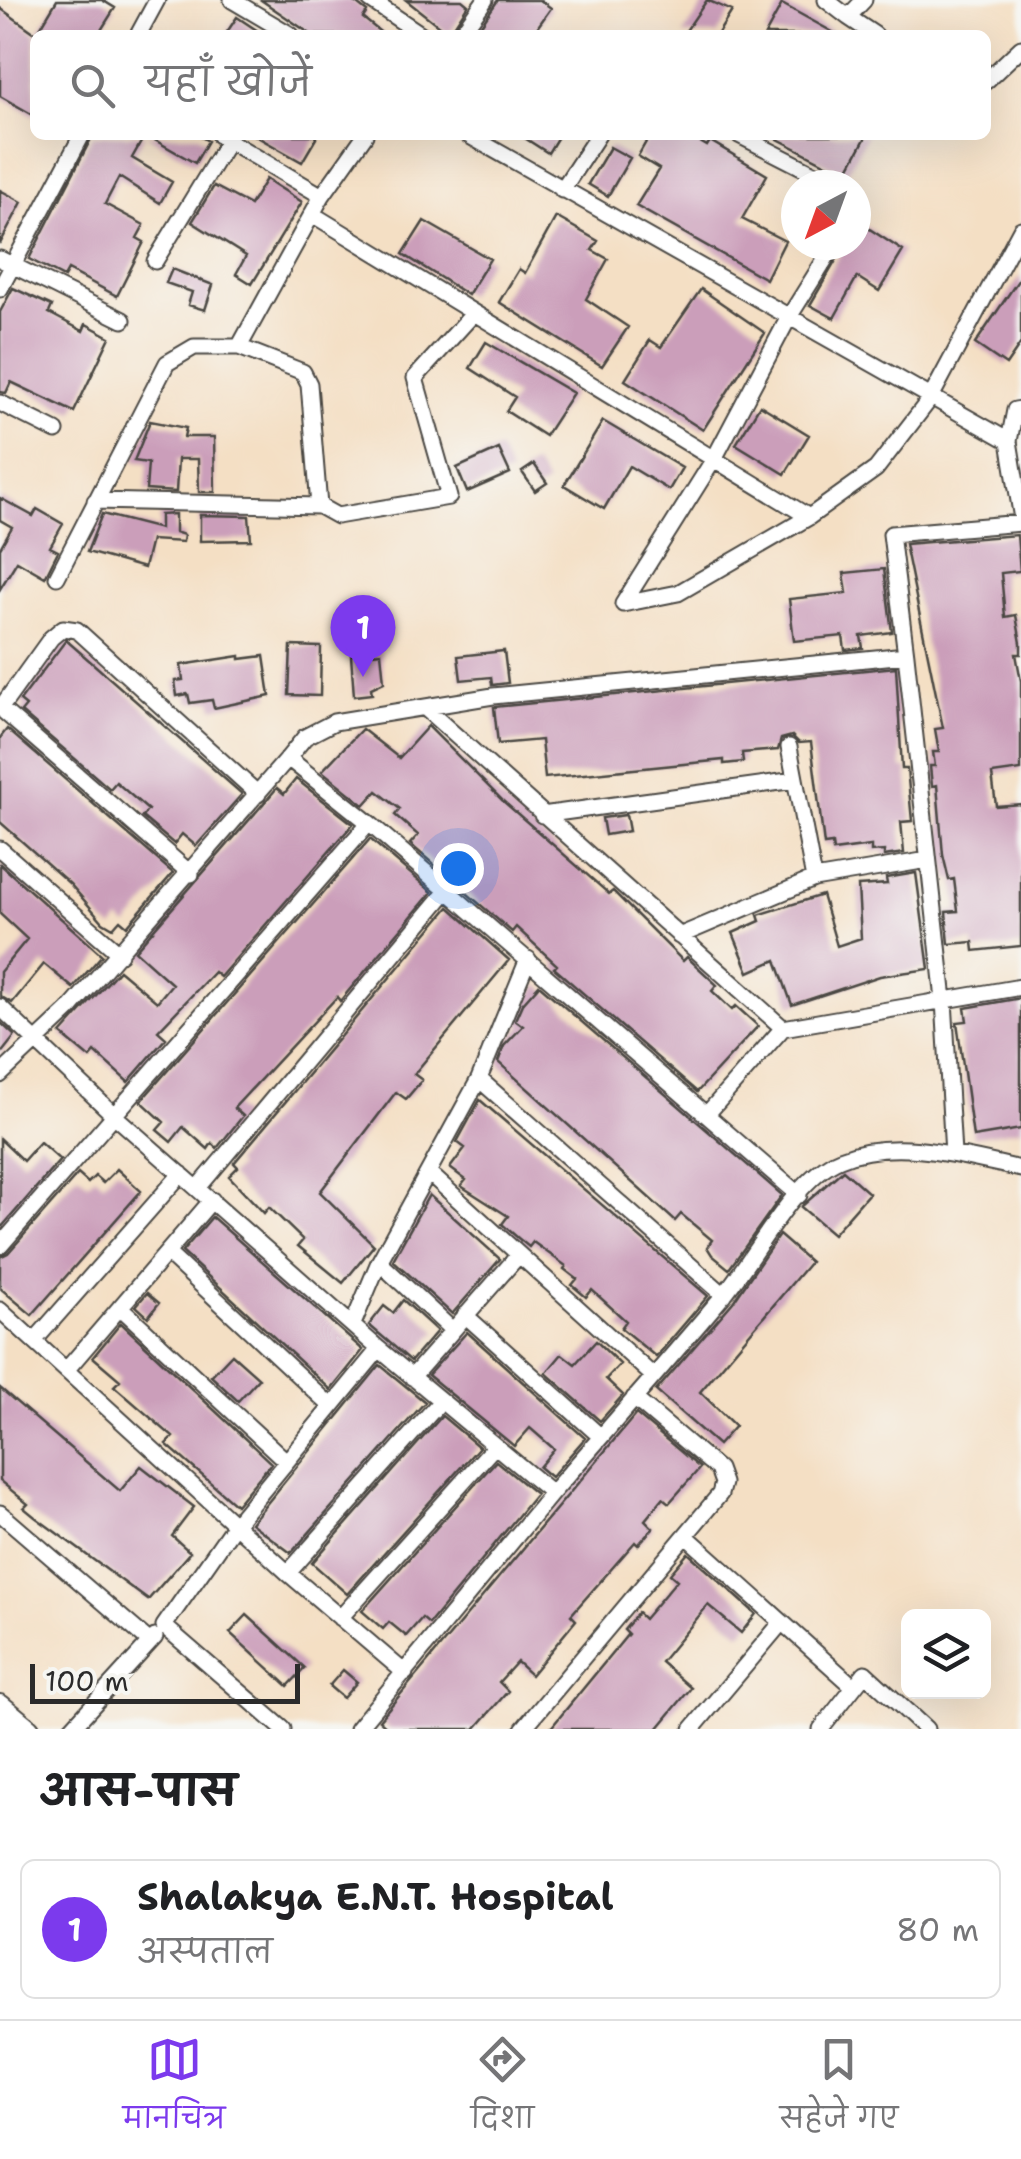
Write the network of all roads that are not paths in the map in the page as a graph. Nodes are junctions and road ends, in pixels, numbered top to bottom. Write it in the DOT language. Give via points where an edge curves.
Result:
graph roads {
  1 [pos="158,0"];
  2 [pos="232,0"];
  3 [pos="370,0"];
  4 [pos="485,0"];
  5 [pos="826,0"];
  6 [pos="864,0"];
  7 [pos="848,17"];
  8 [pos="141,30"];
  9 [pos="283,30"];
  10 [pos="415,30"];
  11 [pos="464,30"];
  12 [pos="868,30"];
  13 [pos="1021,48"];
  14 [pos="991,76"];
  15 [pos="79,140"];
  16 [pos="223,140"];
  17 [pos="227,140"];
  18 [pos="361,140"];
  19 [pos="477,140"];
  20 [pos="595,140"];
  21 [pos="749,140"];
  22 [pos="808,170"];
  23 [pos="562,190"];
  24 [pos="322,196"];
  25 [pos="312,214"];
  26 [pos="1021,229"];
  27 [pos="825,260"];
  28 [pos="155,261"];
  29 [pos="6,262"];
  30 [pos="0,290"];
  31 [pos="474,313"];
  32 [pos="790,318"];
  33 [pos="123,320"];
  34 [pos="239,347"];
  35 [pos="935,401"];
  36 [pos="0,403"];
  37 [pos="1019,405"];
  38 [pos="56,430"];
  39 [pos="1009,441"];
  40 [pos="714,460"];
  41 [pos="95,501"];
  42 [pos="319,506"];
  43 [pos="1021,513"];
  44 [pos="809,517"];
  45 [pos="1021,523"];
  46 [pos="57,577"];
  47 [pos="906,656"];
  48 [pos="0,708"];
  49 [pos="426,709"];
  50 [pos="789,746"];
  51 [pos="288,758"];
  52 [pos="796,780"];
  53 [pos="258,794"];
  54 [pos="542,815"];
  55 [pos="368,822"];
  56 [pos="0,849"];
  57 [pos="928,860"];
  58 [pos="191,874"];
  59 [pos="814,879"];
  60 [pos="447,891"];
  61 [pos="679,936"];
  62 [pos="120,954"];
  63 [pos="528,959"];
  64 [pos="1021,987"];
  65 [pos="944,1000"];
  66 [pos="0,1007"];
  67 [pos="782,1028"];
  68 [pos="36,1038"];
  69 [pos="0,1074"];
  70 [pos="478,1079"];
  71 [pos="707,1114"];
  72 [pos="116,1118"];
  73 [pos="953,1154"];
  74 [pos="1021,1169"];
  75 [pos="430,1172"];
  76 [pos="181,1174"];
  77 [pos="198,1188"];
  78 [pos="799,1195"];
  79 [pos="212,1200"];
  80 [pos="0,1246"];
  81 [pos="167,1253"];
  82 [pos="517,1257"];
  83 [pos="379,1262"];
  84 [pos="724,1296"];
  85 [pos="120,1307"];
  86 [pos="0,1310"];
  87 [pos="465,1316"];
  88 [pos="353,1324"];
  89 [pos="450,1328"];
  90 [pos="35,1340"];
  91 [pos="379,1349"];
  92 [pos="68,1368"];
  93 [pos="652,1375"];
  94 [pos="412,1377"];
  95 [pos="634,1398"];
  96 [pos="441,1401"];
  97 [pos="331,1406"];
  98 [pos="600,1438"];
  99 [pos="494,1446"];
  100 [pos="286,1461"];
  101 [pos="552,1493"];
  102 [pos="0,1513"];
  103 [pos="236,1523"];
  104 [pos="686,1536"];
  105 [pos="288,1573"];
  106 [pos="340,1618"];
  107 [pos="782,1622"];
  108 [pos="164,1626"];
  109 [pos="150,1642"];
  110 [pos="405,1672"];
  111 [pos="854,1686"];
  112 [pos="0,1705"];
  113 [pos="28,1729"];
  114 [pos="71,1729"];
  115 [pos="283,1729"];
  116 [pos="357,1729"];
  117 [pos="522,1729"];
  118 [pos="692,1729"];
  119 [pos="821,1729"];
  120 [pos="926,1729"];
  1 -- 8 [label="street"];
  2 -- 9 [label="street"];
  3 -- 10 [label="street"];
  4 -- 11 [label="street"];
  5 -- 7 [label="street"];
  6 -- 7 [label="street"];
  7 -- 12 [label="street"];
  13 -- 14 [label="street"];
  15 -- 29 [label="street"];
  16 -- 28 [label="street"];
  17 -- 24 [label="street"];
  18 -- 24 [label="street"];
  19 -- 23 [label="street"];
  20 -- 23 [label="street"];
  21 -- 22 [label="street"];
  23 -- 32 [label="street"];
  24 -- 25 [label="street"];
  25 -- 31 [label="street"];
  25 -- 34 [label="street"];
  26 -- 35 [label="street"];
  27 -- 32 [label="street"];
  29 -- 30 [label="street"];
  29 -- 33 [label="street"];
  31 -- 40 [label="street"];
  31 -- 42 [label="street" via="414,378 450,497 338,516"];
  32 -- 35 [label="street"];
  32 -- 40 [label="street"];
  34 -- 41 [label="street" via="194,348 167,363"];
  34 -- 42 [label="street" via="303,372"];
  35 -- 39 [label="street"];
  35 -- 44 [label="street" via="876,469"];
  36 -- 38 [label="street"];
  37 -- 39 [label="street"];
  39 -- 43 [label="street"];
  40 -- 44 [label="street"];
  40 -- 44 [label="street" via="623,604 678,593"];
  41 -- 42 [label="street"];
  41 -- 46 [label="street"];
  45 -- 47 [label="street" via="891,534"];
  47 -- 49 [label="street" via="493,696"];
  47 -- 57 [label="street"];
  48 -- 53 [label="street" via="51,638 62,628 77,630"];
  48 -- 58 [label="street"];
  49 -- 51 [label="street" via="318,728"];
  49 -- 54 [label="street"];
  50 -- 52 [label="street"];
  51 -- 53 [label="street"];
  51 -- 55 [label="street"];
  52 -- 54 [label="street"];
  52 -- 59 [label="street"];
  53 -- 58 [label="street"];
  54 -- 61 [label="street"];
  55 -- 60 [label="street"];
  55 -- 72 [label="street"];
  56 -- 62 [label="street"];
  57 -- 59 [label="street"];
  57 -- 65 [label="street"];
  58 -- 62 [label="street"];
  59 -- 61 [label="street"];
  60 -- 63 [label="street"];
  60 -- 77 [label="street"];
  61 -- 67 [label="street"];
  62 -- 68 [label="street"];
  63 -- 70 [label="street"];
  63 -- 71 [label="street"];
  64 -- 65 [label="street"];
  65 -- 67 [label="street"];
  65 -- 73 [label="street"];
  66 -- 68 [label="street"];
  67 -- 71 [label="street"];
  68 -- 69 [label="street"];
  68 -- 72 [label="street"];
  70 -- 75 [label="street"];
  70 -- 84 [label="street"];
  71 -- 78 [label="street"];
  72 -- 76 [label="street"];
  72 -- 80 [label="street"];
  73 -- 74 [label="street"];
  73 -- 78 [label="street" via="861,1152 836,1160"];
  75 -- 82 [label="street"];
  75 -- 83 [label="street"];
  76 -- 77 [label="street"];
  76 -- 90 [label="street"];
  77 -- 79 [label="street"];
  78 -- 84 [label="street"];
  79 -- 81 [label="street"];
  79 -- 88 [label="street"];
  81 -- 85 [label="street"];
  81 -- 97 [label="street"];
  82 -- 87 [label="street"];
  82 -- 93 [label="street"];
  83 -- 88 [label="street"];
  83 -- 89 [label="street"];
  84 -- 93 [label="street"];
  85 -- 92 [label="street"];
  85 -- 100 [label="street"];
  86 -- 90 [label="street"];
  87 -- 89 [label="street"];
  87 -- 98 [label="street"];
  88 -- 91 [label="street"];
  89 -- 94 [label="street"];
  90 -- 92 [label="street"];
  91 -- 94 [label="street"];
  91 -- 97 [label="street"];
  92 -- 103 [label="street"];
  93 -- 95 [label="street"];
  94 -- 96 [label="street"];
  95 -- 98 [label="street"];
  95 -- 104 [label="street" via="718,1469 720,1494"];
  96 -- 99 [label="street"];
  96 -- 105 [label="street"];
  97 -- 100 [label="street"];
  98 -- 101 [label="street"];
  99 -- 101 [label="street"];
  99 -- 106 [label="street"];
  100 -- 103 [label="street"];
  101 -- 110 [label="street"];
  102 -- 109 [label="street"];
  103 -- 105 [label="street"];
  103 -- 108 [label="street"];
  104 -- 107 [label="street"];
  104 -- 117 [label="street"];
  105 -- 106 [label="street"];
  106 -- 110 [label="street"];
  107 -- 111 [label="street"];
  107 -- 118 [label="street"];
  108 -- 109 [label="street"];
  108 -- 115 [label="street"];
  109 -- 114 [label="street"];
  110 -- 116 [label="street"];
  111 -- 119 [label="street"];
  111 -- 120 [label="street" via="865,1673"];
  112 -- 113 [label="street"];
}
